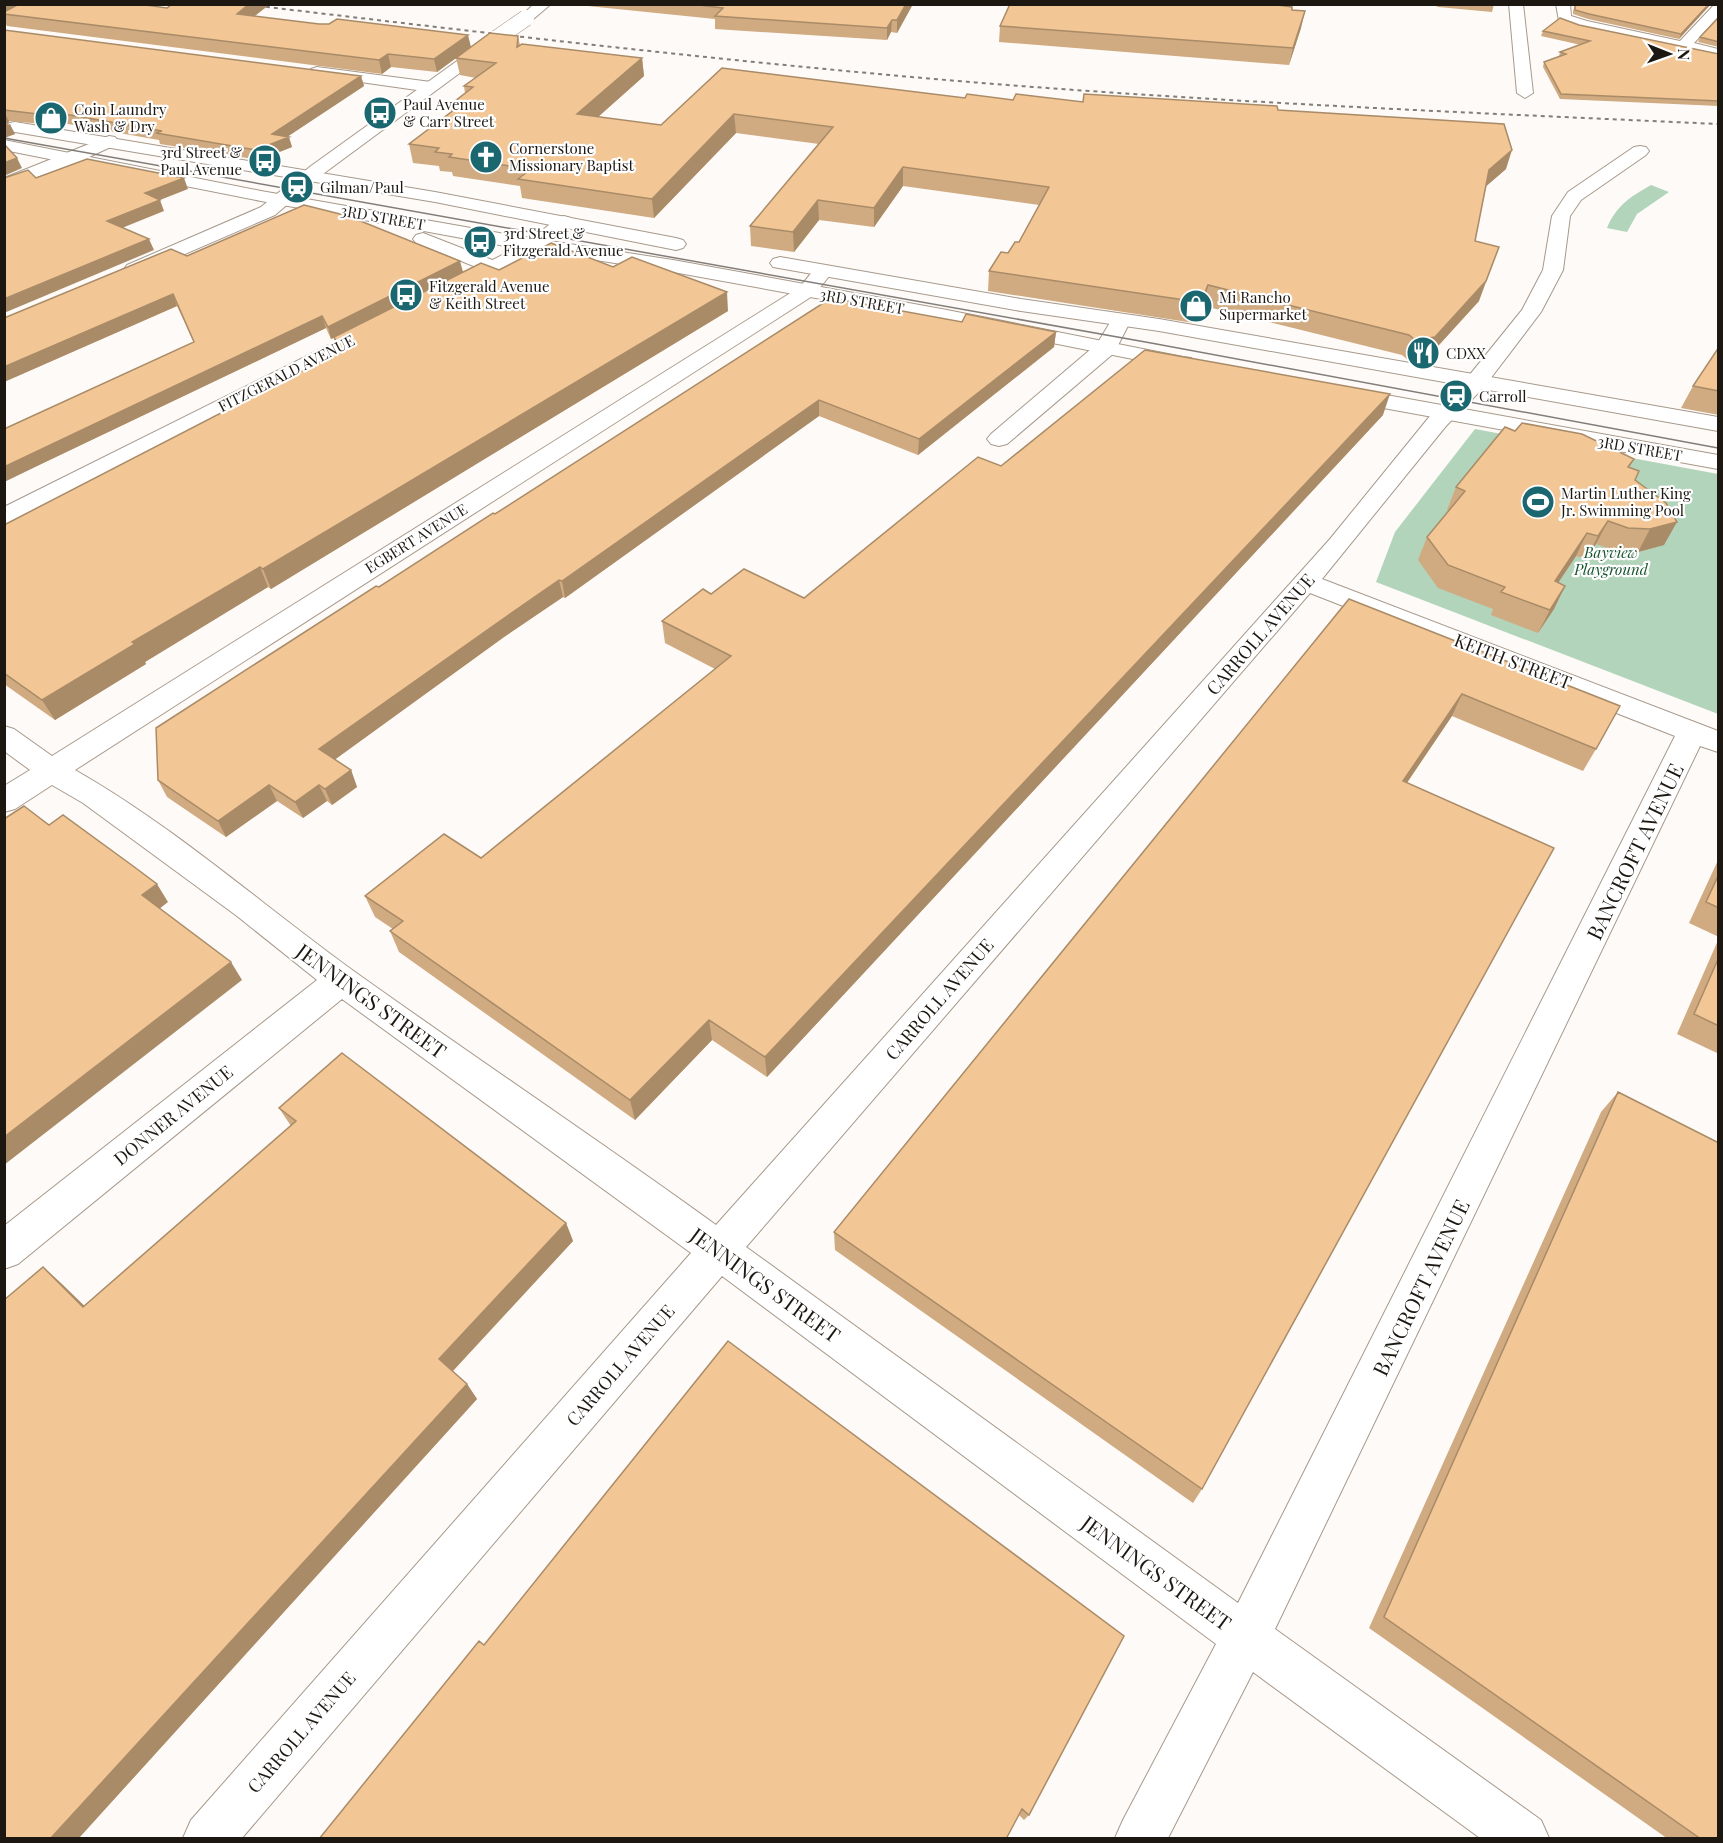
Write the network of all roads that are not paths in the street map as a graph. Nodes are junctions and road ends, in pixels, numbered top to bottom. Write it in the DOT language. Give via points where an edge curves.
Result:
graph roads {
  1 [pos="544,4"];
  2 [pos="1516,4"];
  3 [pos="1719,9"];
  4 [pos="1564,11"];
  5 [pos="1683,45"];
  6 [pos="1719,52"];
  7 [pos="299,69"];
  8 [pos="431,87"];
  9 [pos="1525,93"];
  10 [pos="4,125"];
  11 [pos="109,141"];
  12 [pos="4,145"];
  13 [pos="1640,151"];
  14 [pos="70,159"];
  15 [pos="309,176"];
  16 [pos="4,184"];
  17 [pos="282,199"];
  18 [pos="358,213"];
  19 [pos="564,222"];
  20 [pos="537,245"];
  21 [pos="693,247"];
  22 [pos="758,259"];
  23 [pos="493,267"];
  24 [pos="824,270"];
  25 [pos="120,275"];
  26 [pos="807,291"];
  27 [pos="444,293"];
  28 [pos="395,318"];
  29 [pos="1121,320"];
  30 [pos="1106,348"];
  31 [pos="1202,367"];
  32 [pos="1476,382"];
  33 [pos="1318,389"];
  34 [pos="1446,412"];
  35 [pos="1719,424"];
  36 [pos="999,440"];
  37 [pos="1719,462"];
  38 [pos="4,518"];
  39 [pos="1306,582"];
  40 [pos="4,736"];
  41 [pos="1706,737"];
  42 [pos="50,771"];
  43 [pos="4,801"];
  44 [pos="341,980"];
  45 [pos="4,1251"];
  46 [pos="719,1251"];
  47 [pos="1245,1637"];
  48 [pos="208,1839"];
  49 [pos="1142,1839"];
  50 [pos="1523,1839"];
  1 -- 8 [label="street, bridge"];
  2 -- 9 [label="street"];
  3 -- 5 [label="street"];
  4 -- 5 [label="street" via="1583,25"];
  5 -- 6 [label="street"];
  7 -- 8 [label="street"];
  8 -- 15 [label="street"];
  10 -- 11 [label="street, 3RD STREET"];
  11 -- 14 [label="street"];
  11 -- 15 [label="street, 3RD STREET"];
  12 -- 14 [label="street, 3RD STREET"];
  13 -- 32 [label="street, CARROLL AVENUE" via="1574,196 1561,216 1553,270 1542,291 1526,319"];
  14 -- 16 [label="street"];
  14 -- 17 [label="street, 3RD STREET"];
  15 -- 17 [label="street"];
  15 -- 19 [label="street, 3RD STREET"];
  17 -- 18 [label="street, 3RD STREET"];
  17 -- 25 [label="street" via="268,211"];
  18 -- 20 [label="street, 3RD STREET"];
  18 -- 23 [label="street"];
  19 -- 20 [label="street"];
  19 -- 21 [label="street, 3RD STREET"];
  20 -- 23 [label="street"];
  20 -- 26 [label="street, 3RD STREET"];
  22 -- 24 [label="street, 3RD STREET"];
  23 -- 27 [label="street"];
  24 -- 26 [label="street, EGBERT AVENUE"];
  24 -- 29 [label="street, 3RD STREET"];
  26 -- 30 [label="street, 3RD STREET"];
  26 -- 42 [label="street, EGBERT AVENUE"];
  28 -- 38 [label="street, FITZGERALD AVENUE"];
  29 -- 30 [label="street"];
  29 -- 32 [label="street, 3RD STREET"];
  30 -- 31 [label="street, 3RD STREET"];
  30 -- 36 [label="street"];
  32 -- 34 [label="street, CARROLL AVENUE"];
  32 -- 35 [label="street, 3RD STREET"];
  33 -- 34 [label="street, 3RD STREET"];
  34 -- 37 [label="street, 3RD STREET"];
  34 -- 39 [label="street, CARROLL AVENUE"];
  39 -- 41 [label="street, KEITH STREET"];
  39 -- 46 [label="street, CARROLL AVENUE"];
  40 -- 42 [label="street, JENNINGS STREET"];
  41 -- 47 [label="street, BANCROFT AVENUE"];
  42 -- 43 [label="street, EGBERT AVENUE"];
  42 -- 44 [label="street, JENNINGS STREET" via="104,802 249,907"];
  44 -- 45 [label="street, DONNER AVENUE"];
  44 -- 46 [label="street, JENNINGS STREET"];
  46 -- 47 [label="street, JENNINGS STREET"];
  46 -- 48 [label="street, CARROLL AVENUE"];
  47 -- 49 [label="street, BANCROFT AVENUE"];
  47 -- 50 [label="street, JENNINGS STREET"];
}
